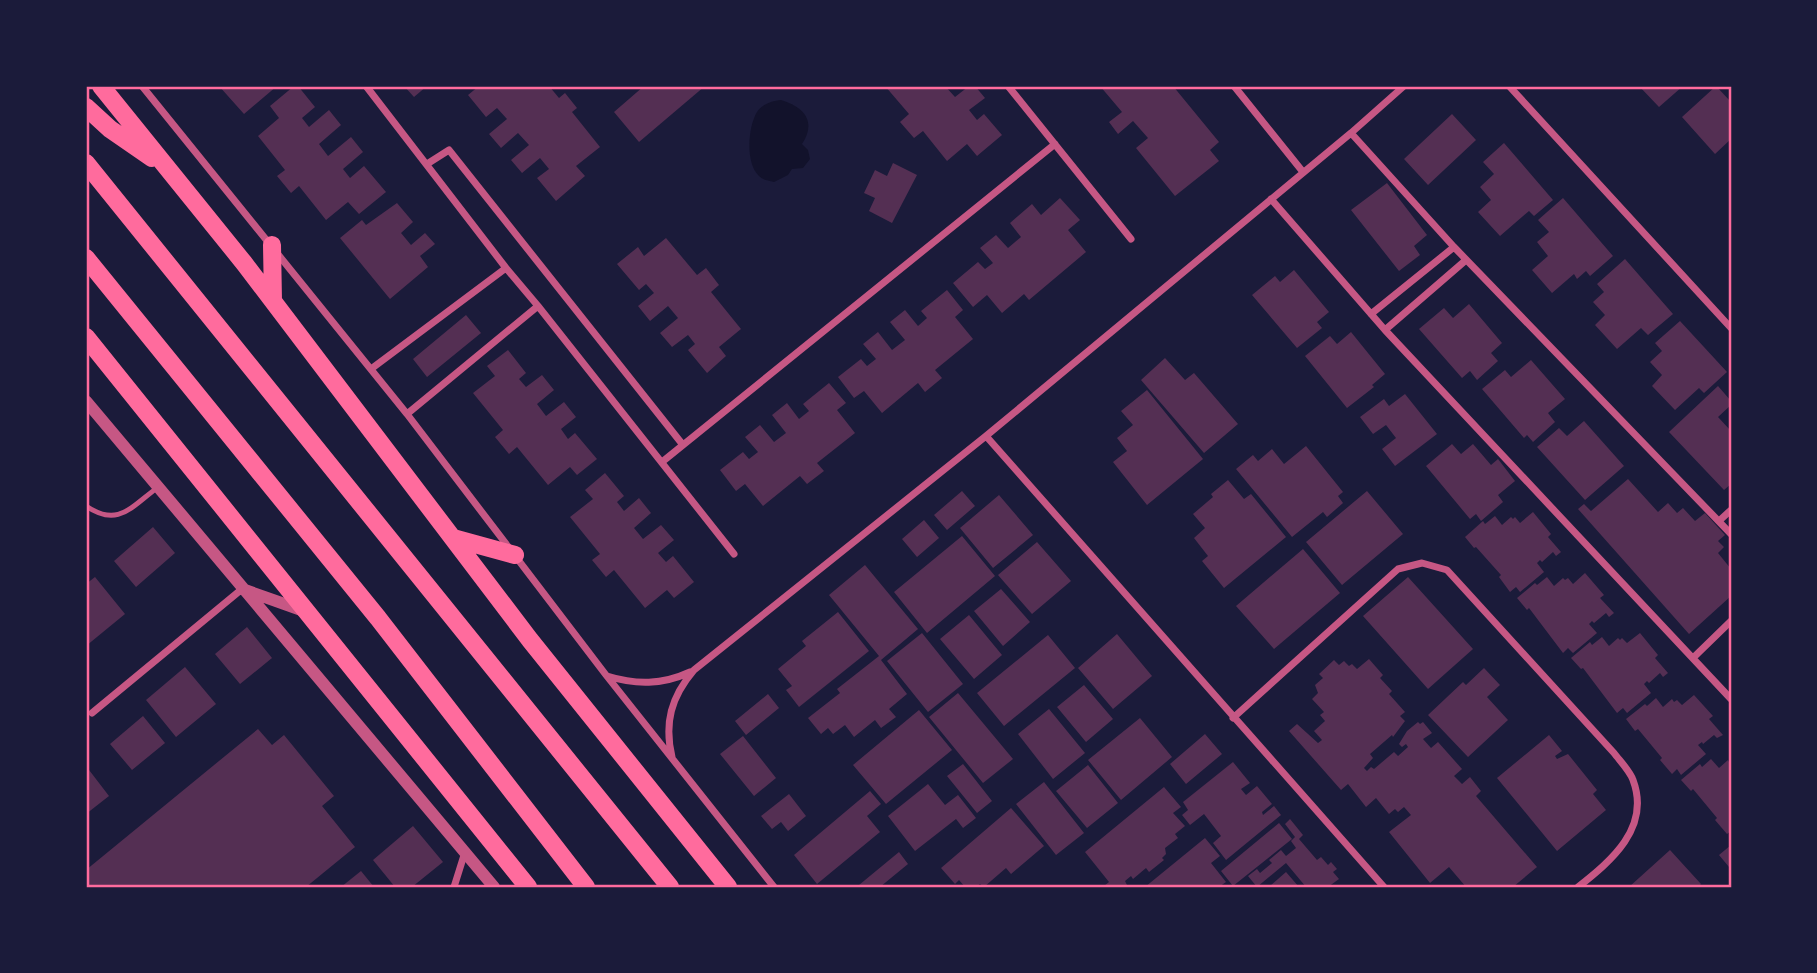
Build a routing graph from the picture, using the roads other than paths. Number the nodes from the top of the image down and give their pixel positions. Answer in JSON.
{"nodes":[{"id":1,"x":101,"y":86,"type":"edge"},
{"id":2,"x":142,"y":86,"type":"edge"},
{"id":3,"x":366,"y":86,"type":"edge"},
{"id":4,"x":1009,"y":86,"type":"edge"},
{"id":5,"x":1234,"y":86,"type":"edge"},
{"id":6,"x":1404,"y":86,"type":"edge"},
{"id":7,"x":1510,"y":86,"type":"edge"},
{"id":8,"x":86,"y":107,"type":"edge"},
{"id":9,"x":1351,"y":133,"type":"junction"},
{"id":10,"x":1055,"y":144,"type":"junction"},
{"id":11,"x":86,"y":163,"type":"edge"},
{"id":12,"x":427,"y":164,"type":"junction"},
{"id":13,"x":169,"y":170,"type":"junction"},
{"id":14,"x":1303,"y":172,"type":"junction"},
{"id":15,"x":1271,"y":199,"type":"junction"},
{"id":16,"x":1131,"y":239,"type":"dead end"},
{"id":17,"x":272,"y":245,"type":"junction"},
{"id":18,"x":1454,"y":247,"type":"junction"},
{"id":19,"x":86,"y":258,"type":"edge"},
{"id":20,"x":1466,"y":260,"type":"junction"},
{"id":21,"x":506,"y":268,"type":"junction"},
{"id":22,"x":273,"y":301,"type":"junction"},
{"id":23,"x":538,"y":306,"type":"junction"},
{"id":24,"x":1371,"y":314,"type":"junction"},
{"id":25,"x":1731,"y":328,"type":"edge"},
{"id":26,"x":1385,"y":330,"type":"junction"},
{"id":27,"x":86,"y":337,"type":"edge"},
{"id":28,"x":372,"y":369,"type":"junction"},
{"id":29,"x":86,"y":401,"type":"edge"},
{"id":30,"x":407,"y":414,"type":"junction"},
{"id":31,"x":986,"y":436,"type":"junction"},
{"id":32,"x":683,"y":445,"type":"junction"},
{"id":33,"x":662,"y":462,"type":"junction"},
{"id":34,"x":157,"y":488,"type":"junction"},
{"id":35,"x":86,"y":506,"type":"edge"},
{"id":36,"x":1731,"y":510,"type":"edge"},
{"id":37,"x":1719,"y":521,"type":"junction"},
{"id":38,"x":1731,"y":534,"type":"edge"},
{"id":39,"x":453,"y":538,"type":"junction"},
{"id":40,"x":734,"y":554,"type":"dead end"},
{"id":41,"x":515,"y":555,"type":"junction"},
{"id":42,"x":242,"y":589,"type":"junction"},
{"id":43,"x":308,"y":612,"type":"junction"},
{"id":44,"x":1731,"y":621,"type":"edge"},
{"id":45,"x":1694,"y":657,"type":"junction"},
{"id":46,"x":694,"y":670,"type":"junction"},
{"id":47,"x":606,"y":676,"type":"junction"},
{"id":48,"x":1731,"y":699,"type":"edge"},
{"id":49,"x":92,"y":713,"type":"dead end"},
{"id":50,"x":1233,"y":718,"type":"junction"},
{"id":51,"x":673,"y":760,"type":"junction"},
{"id":52,"x":466,"y":851,"type":"junction"},
{"id":53,"x":454,"y":887,"type":"edge"},
{"id":54,"x":495,"y":887,"type":"edge"},
{"id":55,"x":528,"y":887,"type":"edge"},
{"id":56,"x":586,"y":887,"type":"edge"},
{"id":57,"x":670,"y":887,"type":"edge"},
{"id":58,"x":727,"y":887,"type":"edge"},
{"id":59,"x":774,"y":887,"type":"edge"},
{"id":60,"x":1384,"y":887,"type":"edge"},
{"id":61,"x":1578,"y":887,"type":"edge"}],
"edges":[{"from":1,"to":13,"type":"main road"},
{"from":2,"to":17,"type":"street"},
{"from":3,"to":12,"type":"street"},
{"from":4,"to":10,"type":"street"},
{"from":5,"to":14,"type":"street"},
{"from":6,"to":9,"type":"street"},
{"from":7,"to":25,"type":"street"},
{"from":8,"to":13,"type":"main road"},
{"from":9,"to":14,"type":"street"},
{"from":9,"to":18,"type":"street"},
{"from":10,"to":16,"type":"street"},
{"from":10,"to":32,"type":"street"},
{"from":11,"to":57,"type":"main road"},
{"from":12,"to":21,"type":"street"},
{"from":12,"to":32,"type":"street"},
{"from":13,"to":22,"type":"main road"},
{"from":14,"to":15,"type":"street"},
{"from":15,"to":24,"type":"street"},
{"from":15,"to":31,"type":"street"},
{"from":17,"to":22,"type":"main road"},
{"from":17,"to":28,"type":"street"},
{"from":18,"to":20,"type":"street"},
{"from":18,"to":24,"type":"street"},
{"from":19,"to":56,"type":"main road"},
{"from":20,"to":26,"type":"street"},
{"from":20,"to":37,"type":"street"},
{"from":21,"to":23,"type":"street"},
{"from":21,"to":28,"type":"street"},
{"from":22,"to":39,"type":"main road"},
{"from":23,"to":30,"type":"street"},
{"from":23,"to":33,"type":"street"},
{"from":24,"to":26,"type":"street"},
{"from":26,"to":45,"type":"street"},
{"from":27,"to":43,"type":"main road"},
{"from":28,"to":30,"type":"street"},
{"from":29,"to":34,"type":"street"},
{"from":30,"to":41,"type":"street"},
{"from":31,"to":46,"type":"street"},
{"from":31,"to":50,"type":"street"},
{"from":32,"to":33,"type":"street"},
{"from":33,"to":40,"type":"street"},
{"from":34,"to":35,"type":"lane"},
{"from":34,"to":42,"type":"street"},
{"from":36,"to":37,"type":"street"},
{"from":37,"to":38,"type":"street"},
{"from":39,"to":41,"type":"main road"},
{"from":39,"to":58,"type":"main road"},
{"from":41,"to":47,"type":"street"},
{"from":42,"to":43,"type":"street"},
{"from":42,"to":49,"type":"street"},
{"from":42,"to":52,"type":"street"},
{"from":43,"to":55,"type":"main road"},
{"from":44,"to":45,"type":"street"},
{"from":45,"to":48,"type":"street"},
{"from":46,"to":47,"type":"street"},
{"from":46,"to":51,"type":"street"},
{"from":47,"to":51,"type":"street"},
{"from":50,"to":60,"type":"street"},
{"from":50,"to":61,"type":"street"},
{"from":51,"to":59,"type":"street"},
{"from":52,"to":53,"type":"street"},
{"from":52,"to":54,"type":"street"}]}
